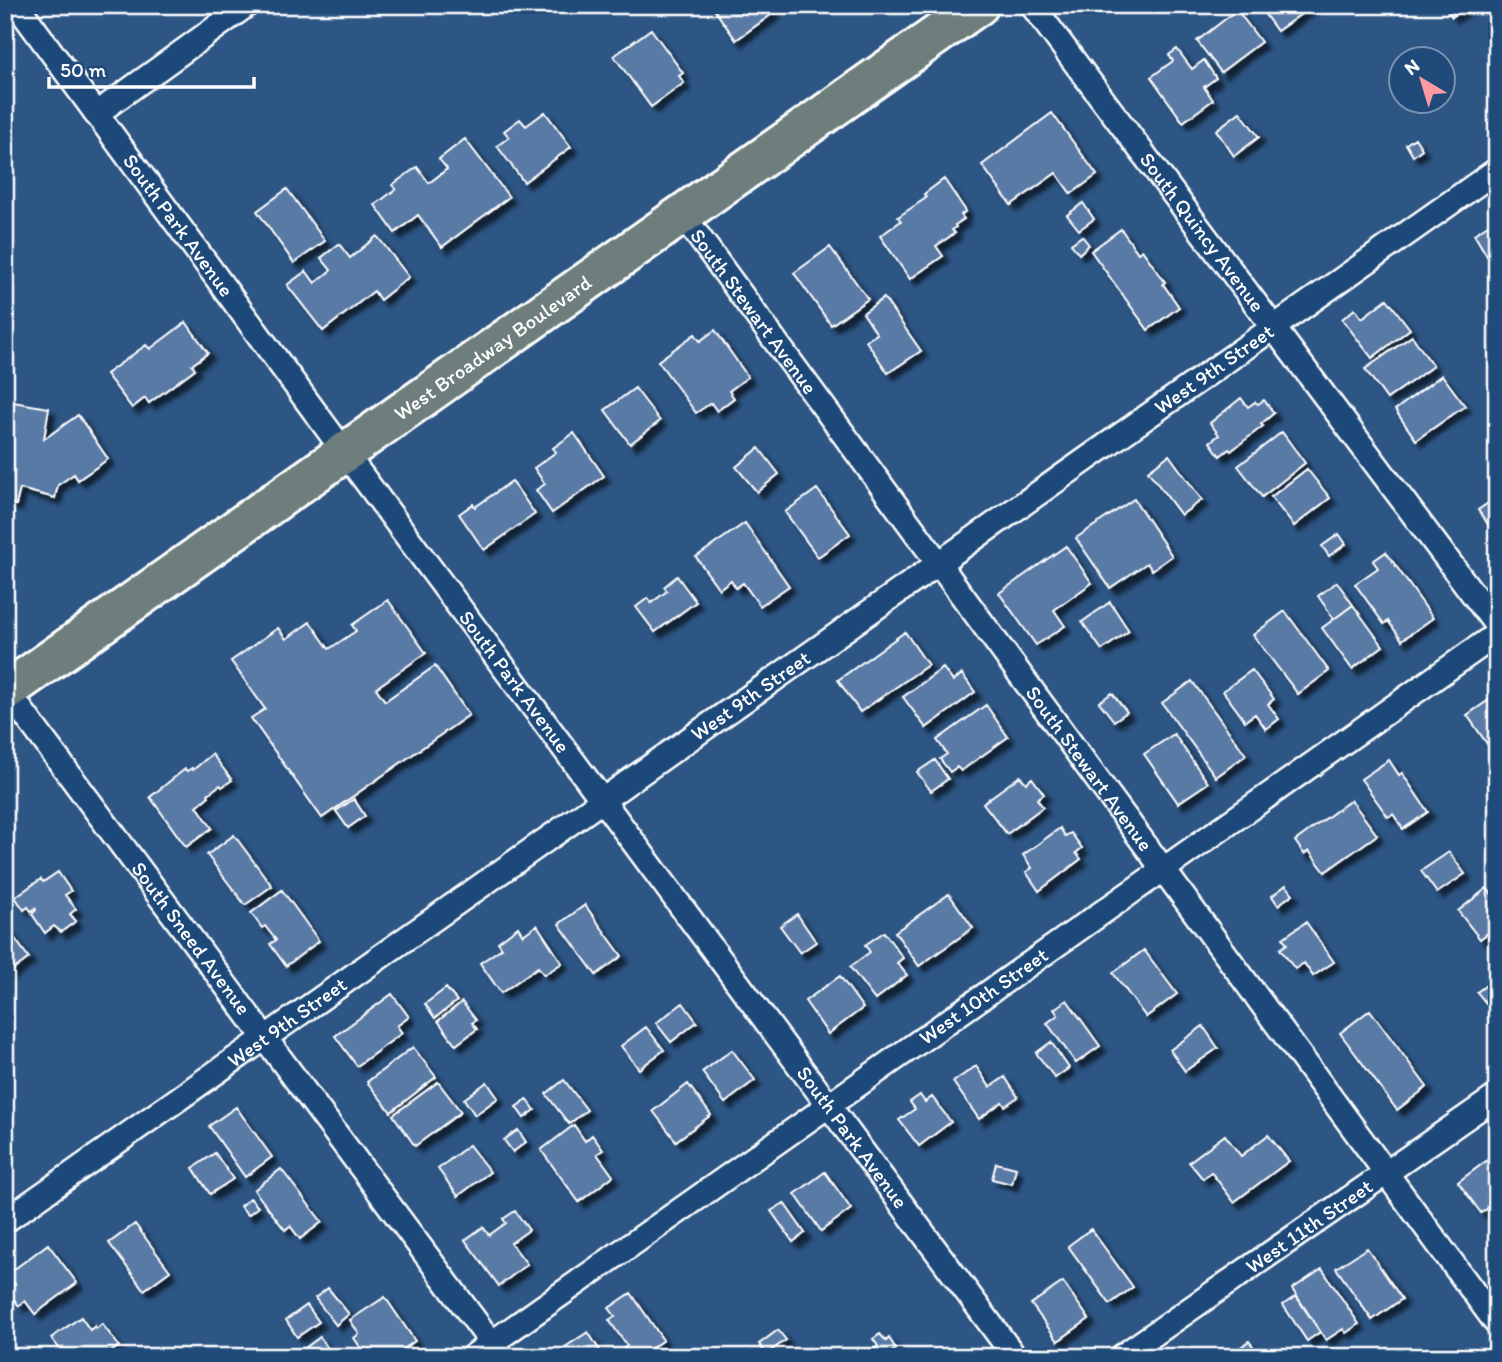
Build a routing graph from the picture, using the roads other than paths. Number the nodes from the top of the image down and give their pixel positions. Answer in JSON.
{"nodes":[{"id":1,"x":17,"y":5,"type":"edge"},
{"id":2,"x":247,"y":5,"type":"edge"},
{"id":3,"x":979,"y":5,"type":"edge"},
{"id":4,"x":1032,"y":5,"type":"edge"},
{"id":5,"x":96,"y":114,"type":"junction"},
{"id":6,"x":1497,"y":170,"type":"edge"},
{"id":7,"x":682,"y":214,"type":"junction"},
{"id":8,"x":1273,"y":328,"type":"junction"},
{"id":9,"x":345,"y":453,"type":"junction"},
{"id":10,"x":939,"y":563,"type":"junction"},
{"id":11,"x":1497,"y":626,"type":"edge"},
{"id":12,"x":1497,"y":634,"type":"edge"},
{"id":13,"x":6,"y":690,"type":"edge"},
{"id":14,"x":603,"y":800,"type":"junction"},
{"id":15,"x":1163,"y":869,"type":"junction"},
{"id":16,"x":265,"y":1038,"type":"junction"},
{"id":17,"x":1497,"y":1096,"type":"edge"},
{"id":18,"x":829,"y":1105,"type":"junction"},
{"id":19,"x":1385,"y":1172,"type":"junction"},
{"id":20,"x":5,"y":1221,"type":"edge"},
{"id":21,"x":1497,"y":1324,"type":"edge"},
{"id":22,"x":496,"y":1350,"type":"edge"},
{"id":23,"x":472,"y":1357,"type":"edge"},
{"id":24,"x":1015,"y":1357,"type":"edge"},
{"id":25,"x":1121,"y":1357,"type":"edge"}],
"edges":[{"from":1,"to":5,"type":"street","name":"South Park Avenue"},
{"from":2,"to":5,"type":"street"},
{"from":3,"to":7,"type":"highway","name":"West Broadway Boulevard"},
{"from":4,"to":8,"type":"street","name":"South Quincy Avenue"},
{"from":5,"to":9,"type":"street","name":"South Park Avenue"},
{"from":6,"to":8,"type":"street","name":"West 9th Street"},
{"from":7,"to":9,"type":"highway","name":"West Broadway Boulevard"},
{"from":7,"to":10,"type":"street","name":"South Stewart Avenue"},
{"from":8,"to":10,"type":"street","name":"West 9th Street"},
{"from":8,"to":11,"type":"street","name":"South Quincy Avenue"},
{"from":9,"to":13,"type":"highway","name":"West Broadway Boulevard"},
{"from":9,"to":14,"type":"street","name":"South Park Avenue"},
{"from":10,"to":14,"type":"street","name":"West 9th Street"},
{"from":10,"to":15,"type":"street","name":"South Stewart Avenue"},
{"from":12,"to":15,"type":"street","name":"West 10th Street"},
{"from":13,"to":16,"type":"street","name":"South Sneed Avenue"},
{"from":14,"to":16,"type":"street","name":"West 9th Street"},
{"from":14,"to":18,"type":"street","name":"South Park Avenue"},
{"from":15,"to":18,"type":"street","name":"West 10th Street"},
{"from":15,"to":19,"type":"street","name":"South Stewart Avenue"},
{"from":16,"to":20,"type":"street","name":"West 9th Street"},
{"from":16,"to":22,"type":"street","name":"South Sneed Avenue"},
{"from":17,"to":19,"type":"street","name":"West 11th Street"},
{"from":18,"to":22,"type":"street","name":"West 10th Street"},
{"from":18,"to":24,"type":"street","name":"South Park Avenue"},
{"from":19,"to":21,"type":"street","name":"South Stewart Avenue"},
{"from":19,"to":25,"type":"street","name":"West 11th Street"},
{"from":22,"to":23,"type":"street","name":"West 10th Street"}]}
